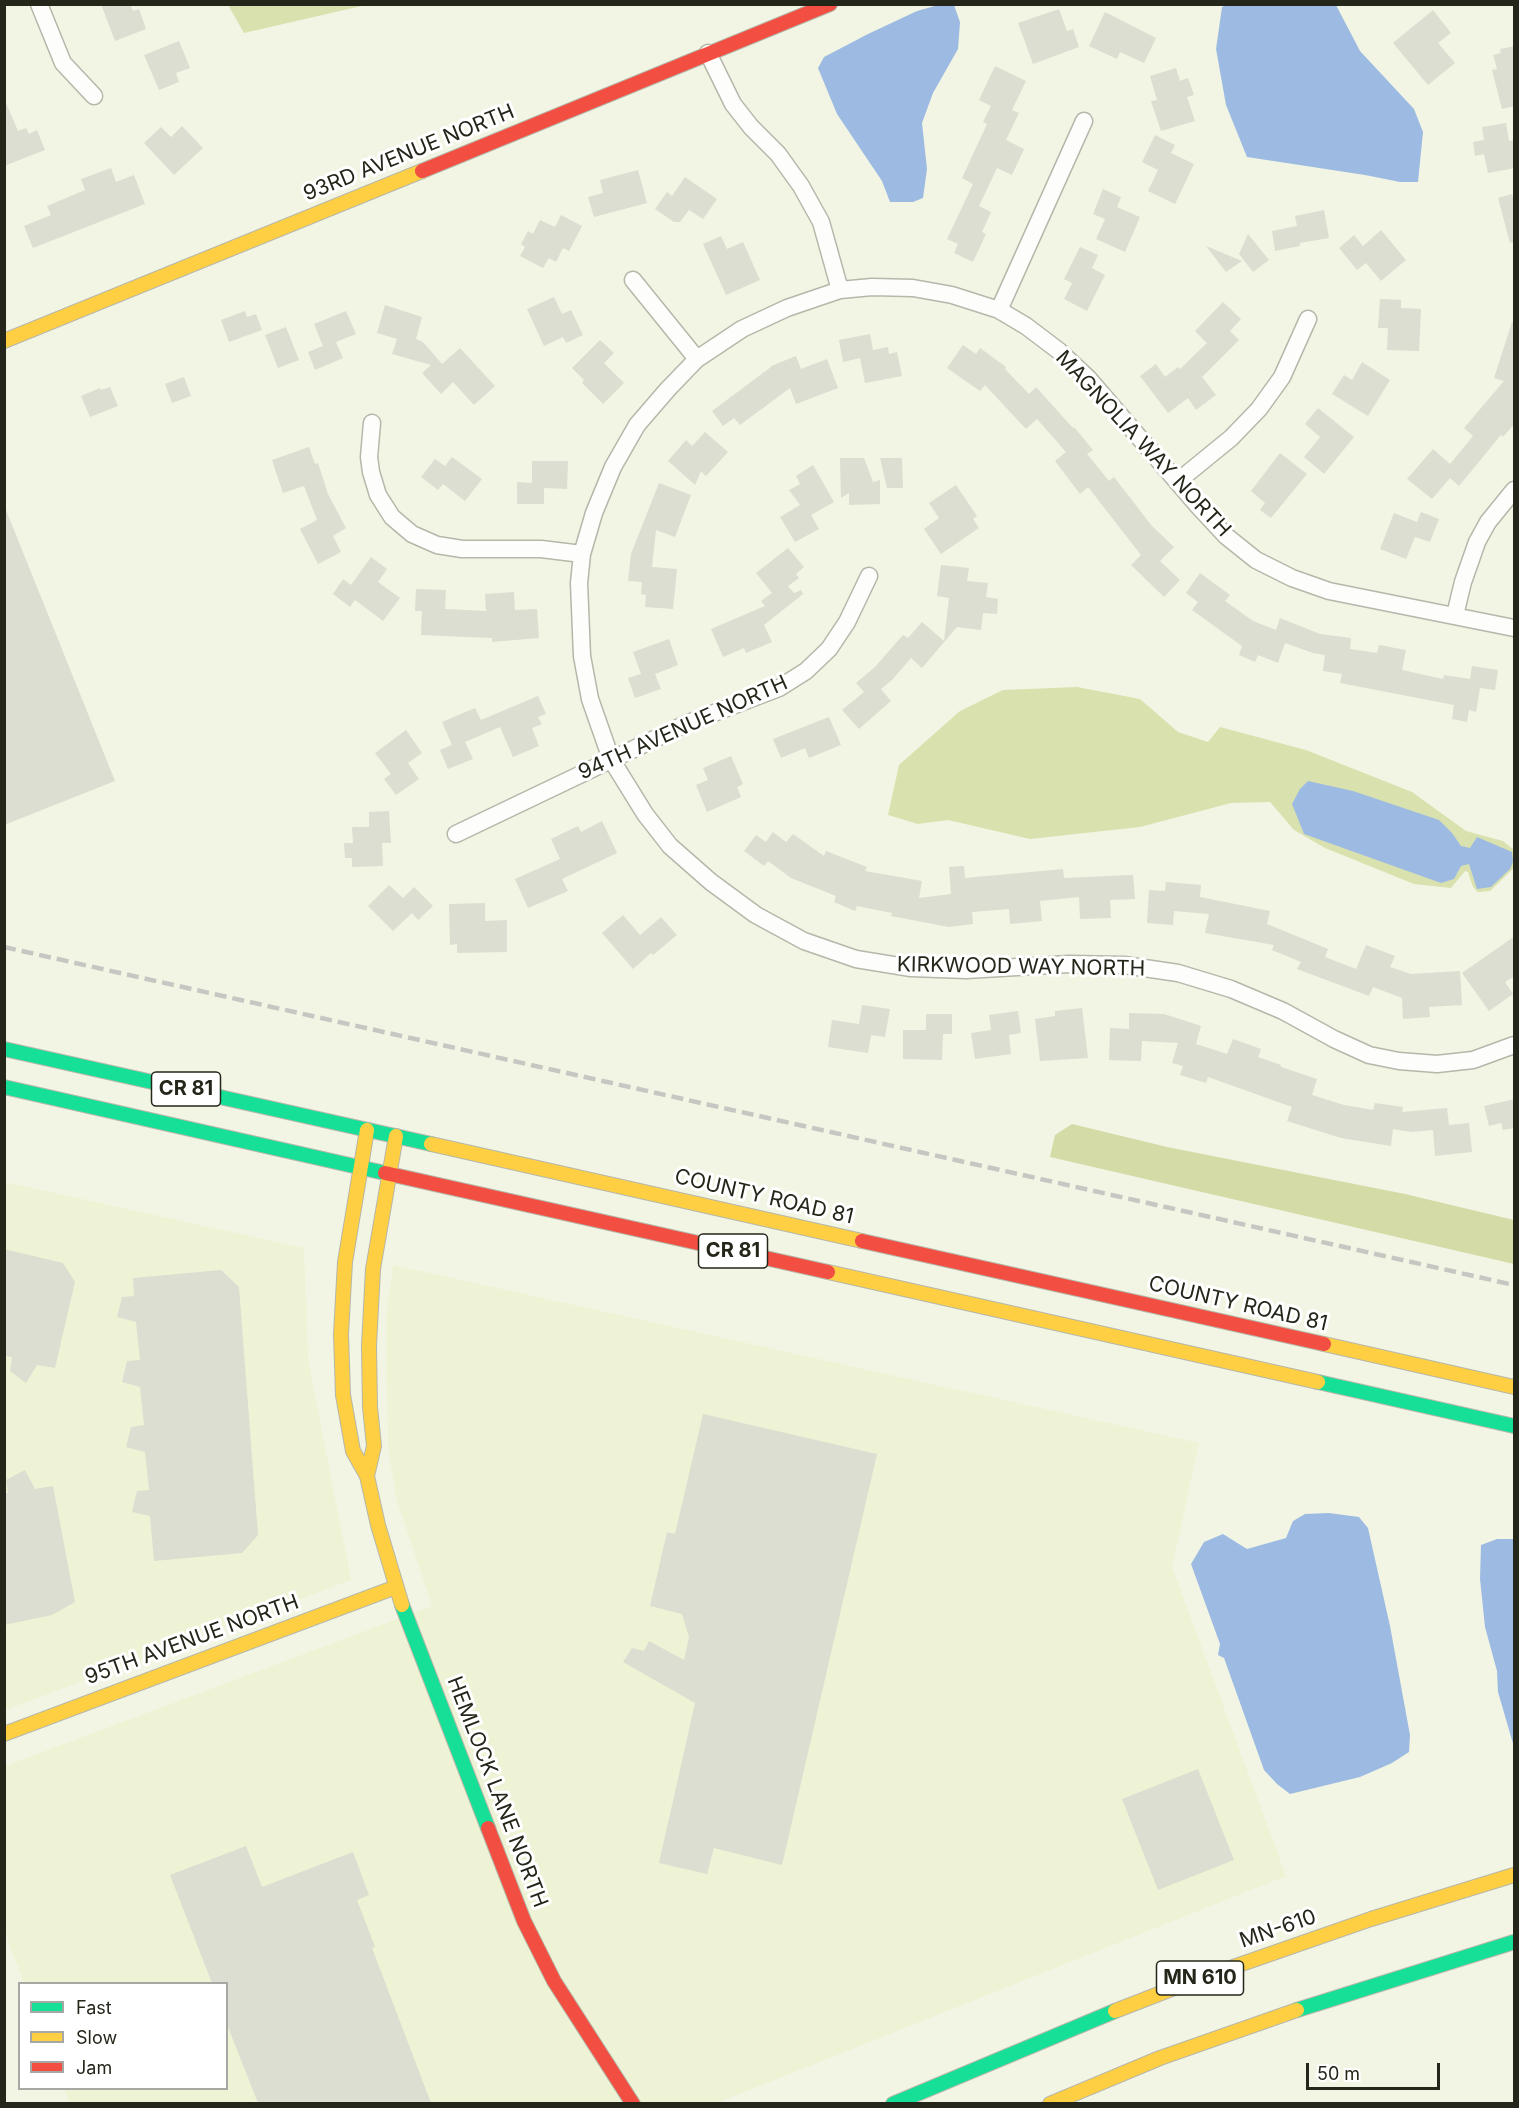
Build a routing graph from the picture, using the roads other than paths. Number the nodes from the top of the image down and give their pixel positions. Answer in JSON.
{"nodes":[{"id":1,"x":39,"y":4,"type":"edge"},
{"id":2,"x":830,"y":4,"type":"edge"},
{"id":3,"x":708,"y":53,"type":"junction"},
{"id":4,"x":94,"y":96,"type":"dead end"},
{"id":5,"x":1084,"y":121,"type":"dead end"},
{"id":6,"x":633,"y":280,"type":"dead end"},
{"id":7,"x":840,"y":290,"type":"junction"},
{"id":8,"x":999,"y":310,"type":"junction"},
{"id":9,"x":1308,"y":319,"type":"dead end"},
{"id":10,"x":4,"y":341,"type":"edge"},
{"id":11,"x":697,"y":359,"type":"junction"},
{"id":12,"x":372,"y":423,"type":"dead end"},
{"id":13,"x":1177,"y":482,"type":"junction"},
{"id":14,"x":1515,"y":490,"type":"edge"},
{"id":15,"x":582,"y":554,"type":"junction"},
{"id":16,"x":869,"y":576,"type":"dead end"},
{"id":17,"x":1455,"y":615,"type":"junction"},
{"id":18,"x":1515,"y":628,"type":"edge"},
{"id":19,"x":611,"y":759,"type":"junction"},
{"id":20,"x":456,"y":834,"type":"dead end"},
{"id":21,"x":1515,"y":1045,"type":"edge"},
{"id":22,"x":4,"y":1049,"type":"edge"},
{"id":23,"x":4,"y":1088,"type":"edge"},
{"id":24,"x":367,"y":1130,"type":"junction"},
{"id":25,"x":396,"y":1136,"type":"junction"},
{"id":26,"x":361,"y":1167,"type":"junction"},
{"id":27,"x":388,"y":1174,"type":"junction"},
{"id":28,"x":1515,"y":1387,"type":"edge"},
{"id":29,"x":1515,"y":1426,"type":"edge"},
{"id":30,"x":368,"y":1476,"type":"junction"},
{"id":31,"x":396,"y":1587,"type":"junction"},
{"id":32,"x":4,"y":1734,"type":"edge"},
{"id":33,"x":1515,"y":1875,"type":"edge"},
{"id":34,"x":1515,"y":1942,"type":"edge"},
{"id":35,"x":1405,"y":1990,"type":"dead end"},
{"id":36,"x":1218,"y":2038,"type":"junction"},
{"id":37,"x":633,"y":2103,"type":"edge"},
{"id":38,"x":893,"y":2103,"type":"edge"},
{"id":39,"x":1050,"y":2103,"type":"edge"}],
"edges":[{"from":1,"to":4,"type":"street"},
{"from":2,"to":3,"type":"main road","name":"93RD AVENUE NORTH"},
{"from":3,"to":7,"type":"street"},
{"from":3,"to":10,"type":"main road","name":"93RD AVENUE NORTH"},
{"from":5,"to":8,"type":"street"},
{"from":6,"to":11,"type":"street"},
{"from":7,"to":8,"type":"street","name":"MAGNOLIA WAY NORTH"},
{"from":7,"to":11,"type":"street","name":"KIRKWOOD WAY NORTH"},
{"from":8,"to":13,"type":"street","name":"MAGNOLIA WAY NORTH"},
{"from":9,"to":13,"type":"street"},
{"from":11,"to":15,"type":"street","name":"KIRKWOOD WAY NORTH"},
{"from":12,"to":15,"type":"street"},
{"from":13,"to":17,"type":"street","name":"MAGNOLIA WAY NORTH"},
{"from":14,"to":17,"type":"street"},
{"from":15,"to":19,"type":"street","name":"KIRKWOOD WAY NORTH"},
{"from":16,"to":19,"type":"street","name":"94TH AVENUE NORTH"},
{"from":17,"to":18,"type":"street","name":"MAGNOLIA WAY NORTH"},
{"from":19,"to":20,"type":"street","name":"94TH AVENUE NORTH"},
{"from":19,"to":21,"type":"street","name":"KIRKWOOD WAY NORTH"},
{"from":22,"to":24,"type":"main road","name":"COUNTY ROAD 81","number":"CR 81"},
{"from":23,"to":26,"type":"main road","number":"CR 81"},
{"from":24,"to":25,"type":"main road","name":"COUNTY ROAD 81","number":"CR 81"},
{"from":24,"to":26,"type":"main road","name":"HEMLOCK LANE NORTH"},
{"from":25,"to":27,"type":"main road","name":"HEMLOCK LANE NORTH"},
{"from":25,"to":28,"type":"main road","name":"COUNTY ROAD 81","number":"CR 81"},
{"from":26,"to":27,"type":"main road","number":"CR 81"},
{"from":26,"to":30,"type":"main road","name":"HEMLOCK LANE NORTH"},
{"from":27,"to":29,"type":"main road","number":"CR 81"},
{"from":27,"to":30,"type":"main road","name":"HEMLOCK LANE NORTH"},
{"from":30,"to":31,"type":"main road","name":"HEMLOCK LANE NORTH"},
{"from":31,"to":32,"type":"main road","name":"95TH AVENUE NORTH"},
{"from":31,"to":37,"type":"main road","name":"HEMLOCK LANE NORTH"},
{"from":33,"to":38,"type":"main road","name":"MN-610","number":"MN 610"},
{"from":34,"to":36,"type":"main road","number":"MN 610"},
{"from":35,"to":36,"type":"main road"},
{"from":36,"to":39,"type":"main road","number":"MN 610"}]}
